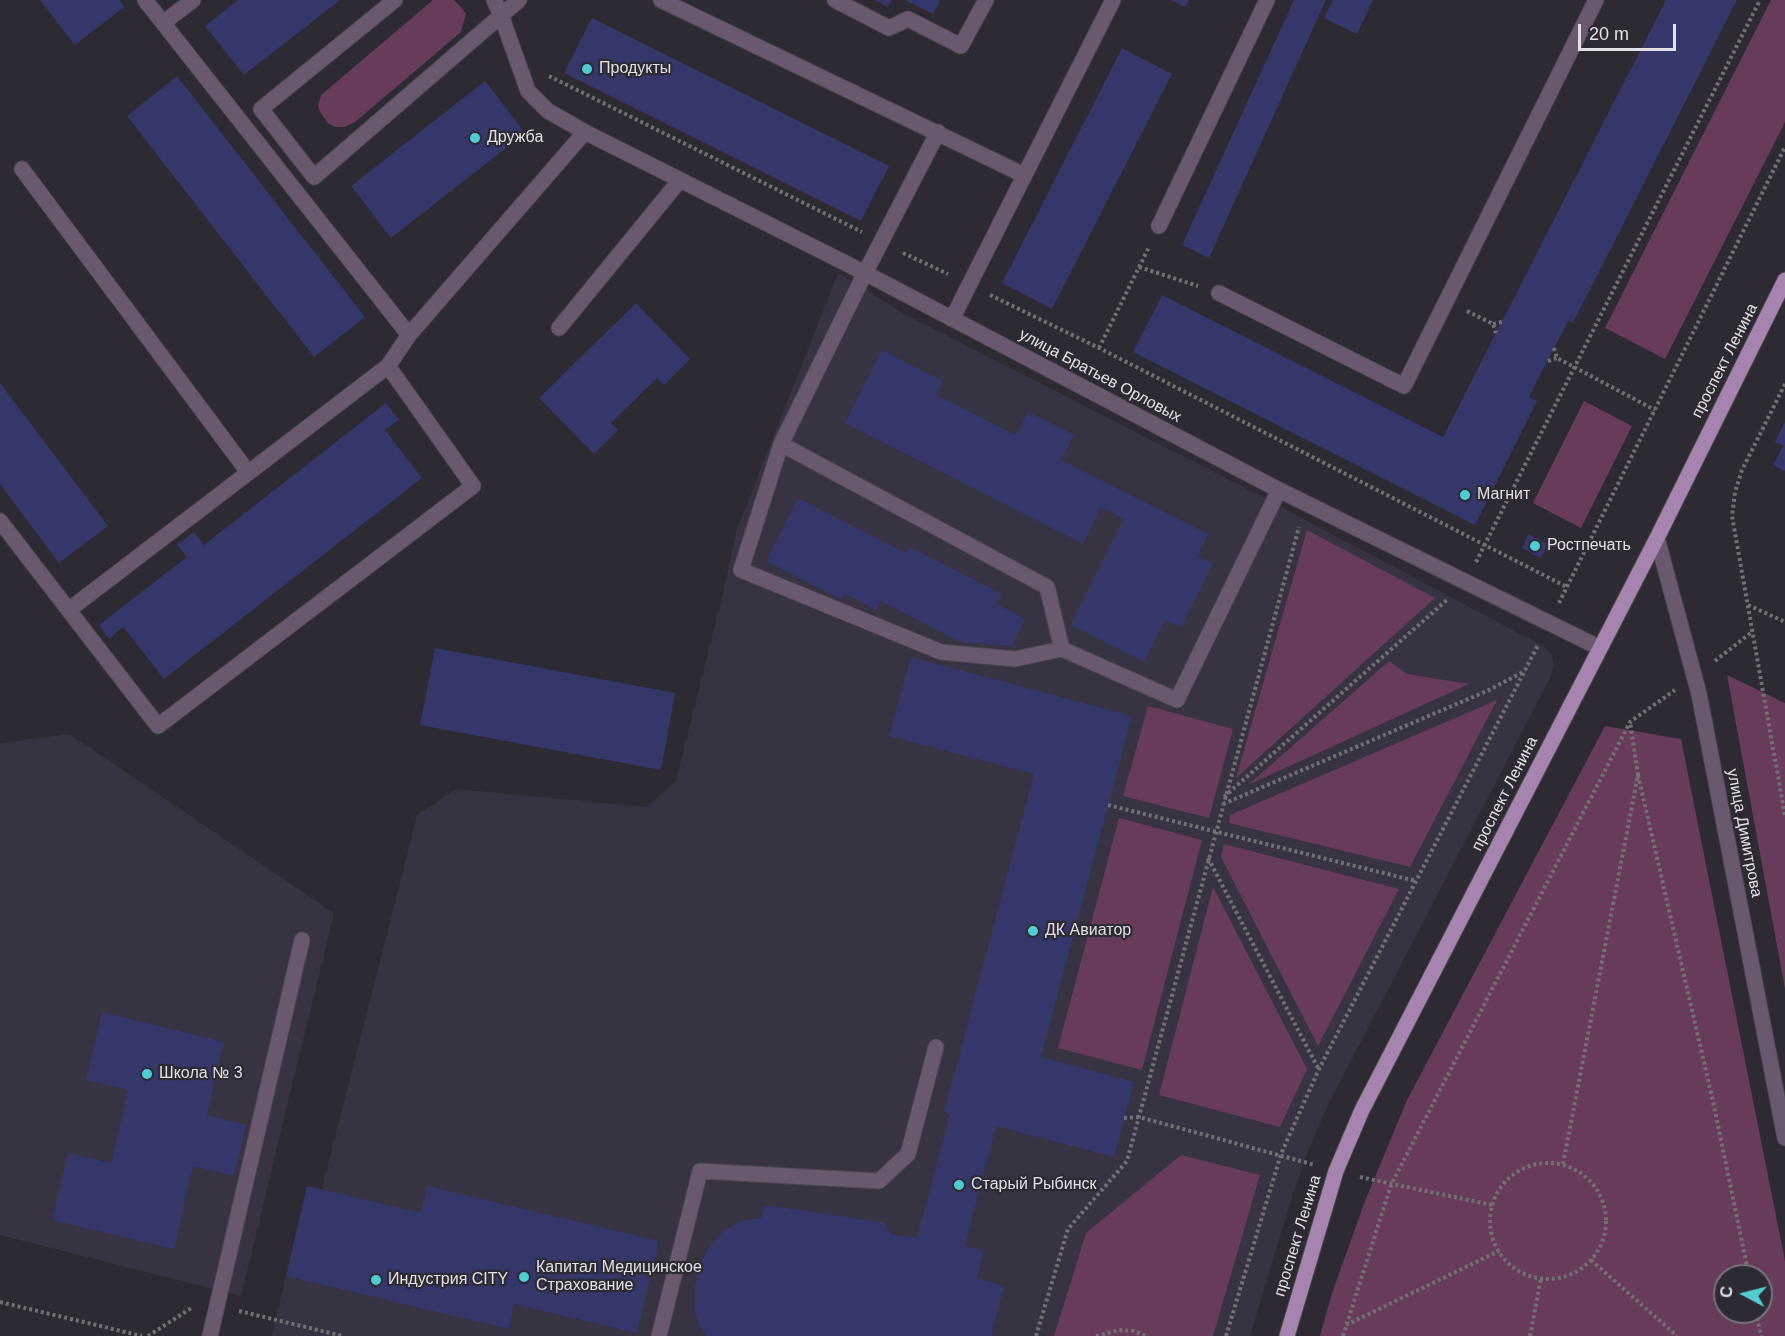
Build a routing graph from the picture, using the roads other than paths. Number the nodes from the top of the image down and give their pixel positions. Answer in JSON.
{"nodes":[{"id":1,"x":145,"y":0,"type":"edge"},
{"id":2,"x":193,"y":0,"type":"edge"},
{"id":3,"x":395,"y":0,"type":"edge"},
{"id":4,"x":494,"y":0,"type":"edge"},
{"id":5,"x":519,"y":0,"type":"edge"},
{"id":6,"x":661,"y":0,"type":"edge"},
{"id":7,"x":835,"y":0,"type":"edge"},
{"id":8,"x":986,"y":0,"type":"edge"},
{"id":9,"x":1113,"y":0,"type":"edge"},
{"id":10,"x":1267,"y":0,"type":"edge"},
{"id":11,"x":1596,"y":0,"type":"edge"},
{"id":12,"x":501,"y":15,"type":"junction"},
{"id":13,"x":163,"y":23,"type":"junction"},
{"id":14,"x":585,"y":132,"type":"junction"},
{"id":15,"x":938,"y":132,"type":"junction"},
{"id":16,"x":22,"y":169,"type":"dead end"},
{"id":17,"x":1024,"y":175,"type":"junction"},
{"id":18,"x":680,"y":180,"type":"junction"},
{"id":19,"x":1159,"y":226,"type":"road end"},
{"id":20,"x":865,"y":273,"type":"junction"},
{"id":21,"x":1785,"y":280,"type":"edge"},
{"id":22,"x":1219,"y":293,"type":"road end"},
{"id":23,"x":952,"y":319,"type":"junction"},
{"id":24,"x":559,"y":328,"type":"dead end"},
{"id":25,"x":409,"y":335,"type":"junction"},
{"id":26,"x":388,"y":366,"type":"junction"},
{"id":27,"x":781,"y":444,"type":"junction"},
{"id":28,"x":248,"y":472,"type":"junction"},
{"id":29,"x":1279,"y":490,"type":"junction"},
{"id":30,"x":0,"y":520,"type":"edge"},
{"id":31,"x":1656,"y":538,"type":"junction"},
{"id":32,"x":69,"y":609,"type":"junction"},
{"id":33,"x":1600,"y":648,"type":"junction"},
{"id":34,"x":1062,"y":649,"type":"junction"},
{"id":35,"x":302,"y":940,"type":"dead end"},
{"id":36,"x":936,"y":1047,"type":"dead end"},
{"id":37,"x":1785,"y":1138,"type":"edge"},
{"id":38,"x":210,"y":1336,"type":"edge"},
{"id":39,"x":659,"y":1336,"type":"edge"},
{"id":40,"x":1287,"y":1336,"type":"edge"}],
"edges":[{"from":1,"to":13,"type":"street"},
{"from":2,"to":13,"type":"street"},
{"from":3,"to":12,"type":"street"},
{"from":4,"to":12,"type":"street","name":"улица Братьев Орловых"},
{"from":5,"to":12,"type":"street"},
{"from":6,"to":15,"type":"street"},
{"from":7,"to":8,"type":"street"},
{"from":9,"to":17,"type":"street"},
{"from":10,"to":19,"type":"street"},
{"from":11,"to":22,"type":"street"},
{"from":12,"to":14,"type":"street","name":"улица Братьев Орловых"},
{"from":13,"to":25,"type":"street"},
{"from":14,"to":18,"type":"street","name":"улица Братьев Орловых"},
{"from":14,"to":25,"type":"street"},
{"from":15,"to":17,"type":"street"},
{"from":15,"to":20,"type":"street"},
{"from":16,"to":28,"type":"street"},
{"from":17,"to":23,"type":"street"},
{"from":18,"to":20,"type":"street","name":"улица Братьев Орловых"},
{"from":18,"to":24,"type":"street"},
{"from":20,"to":23,"type":"street","name":"улица Братьев Орловых"},
{"from":20,"to":27,"type":"street"},
{"from":21,"to":31,"type":"main road","name":"проспект Ленина"},
{"from":23,"to":29,"type":"street","name":"улица Братьев Орловых"},
{"from":25,"to":26,"type":"street"},
{"from":26,"to":28,"type":"street"},
{"from":26,"to":32,"type":"street"},
{"from":27,"to":34,"type":"street"},
{"from":27,"to":34,"type":"street"},
{"from":28,"to":32,"type":"street"},
{"from":29,"to":33,"type":"street","name":"улица Братьев Орловых"},
{"from":29,"to":34,"type":"street"},
{"from":30,"to":32,"type":"street"},
{"from":31,"to":33,"type":"main road","name":"проспект Ленина"},
{"from":31,"to":37,"type":"street","name":"улица Димитрова"},
{"from":33,"to":40,"type":"main road","name":"проспект Ленина"},
{"from":35,"to":38,"type":"street"},
{"from":36,"to":39,"type":"street"}]}
